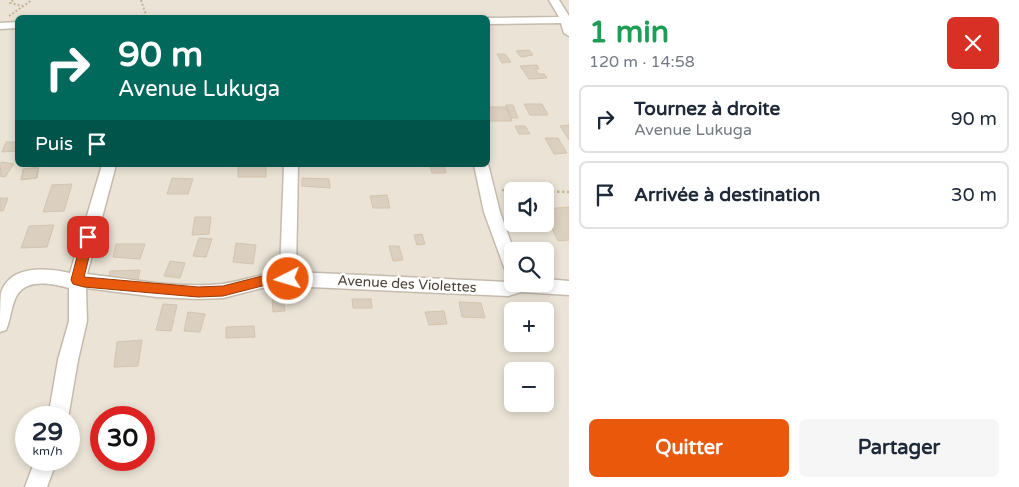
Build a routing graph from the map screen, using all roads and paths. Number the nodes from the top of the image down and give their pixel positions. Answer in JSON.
{"nodes":[{"id":1,"x":13,"y":0,"type":"edge"},
{"id":2,"x":32,"y":0,"type":"edge"},
{"id":3,"x":141,"y":0,"type":"edge"},
{"id":4,"x":554,"y":0,"type":"edge"},
{"id":5,"x":23,"y":6,"type":"junction"},
{"id":6,"x":146,"y":15,"type":"edge"},
{"id":7,"x":8,"y":16,"type":"dead end"},
{"id":8,"x":566,"y":20,"type":"junction"},
{"id":9,"x":490,"y":21,"type":"edge"},
{"id":10,"x":15,"y":25,"type":"edge"},
{"id":11,"x":0,"y":26,"type":"edge"},
{"id":12,"x":569,"y":33,"type":"edge"},
{"id":13,"x":108,"y":167,"type":"edge"},
{"id":14,"x":291,"y":167,"type":"edge"},
{"id":15,"x":481,"y":167,"type":"edge"},
{"id":16,"x":554,"y":191,"type":"edge"},
{"id":17,"x":569,"y":192,"type":"edge"},
{"id":18,"x":504,"y":245,"type":"edge"},
{"id":19,"x":288,"y":279,"type":"junction"},
{"id":20,"x":77,"y":282,"type":"junction"},
{"id":21,"x":554,"y":287,"type":"edge"},
{"id":22,"x":569,"y":288,"type":"edge"},
{"id":23,"x":504,"y":289,"type":"edge"},
{"id":24,"x":0,"y":324,"type":"edge"},
{"id":25,"x":60,"y":406,"type":"edge"},
{"id":26,"x":42,"y":471,"type":"edge"},
{"id":27,"x":36,"y":487,"type":"edge"}],
"edges":[{"from":1,"to":5,"type":"path"},
{"from":2,"to":5,"type":"path"},
{"from":3,"to":6,"type":"path"},
{"from":4,"to":8,"type":"street"},
{"from":5,"to":7,"type":"path"},
{"from":8,"to":9,"type":"street"},
{"from":8,"to":12,"type":"street"},
{"from":10,"to":11,"type":"street"},
{"from":13,"to":20,"type":"street"},
{"from":14,"to":19,"type":"street"},
{"from":15,"to":18,"type":"street"},
{"from":16,"to":17,"type":"path"},
{"from":19,"to":20,"type":"street","name":"Avenue des Violettes"},
{"from":19,"to":23,"type":"street","name":"Avenue des Violettes"},
{"from":20,"to":24,"type":"street","name":"Avenue des Violettes"},
{"from":20,"to":25,"type":"street"},
{"from":21,"to":22,"type":"street","name":"Avenue des Violettes"},
{"from":26,"to":27,"type":"street"}]}
